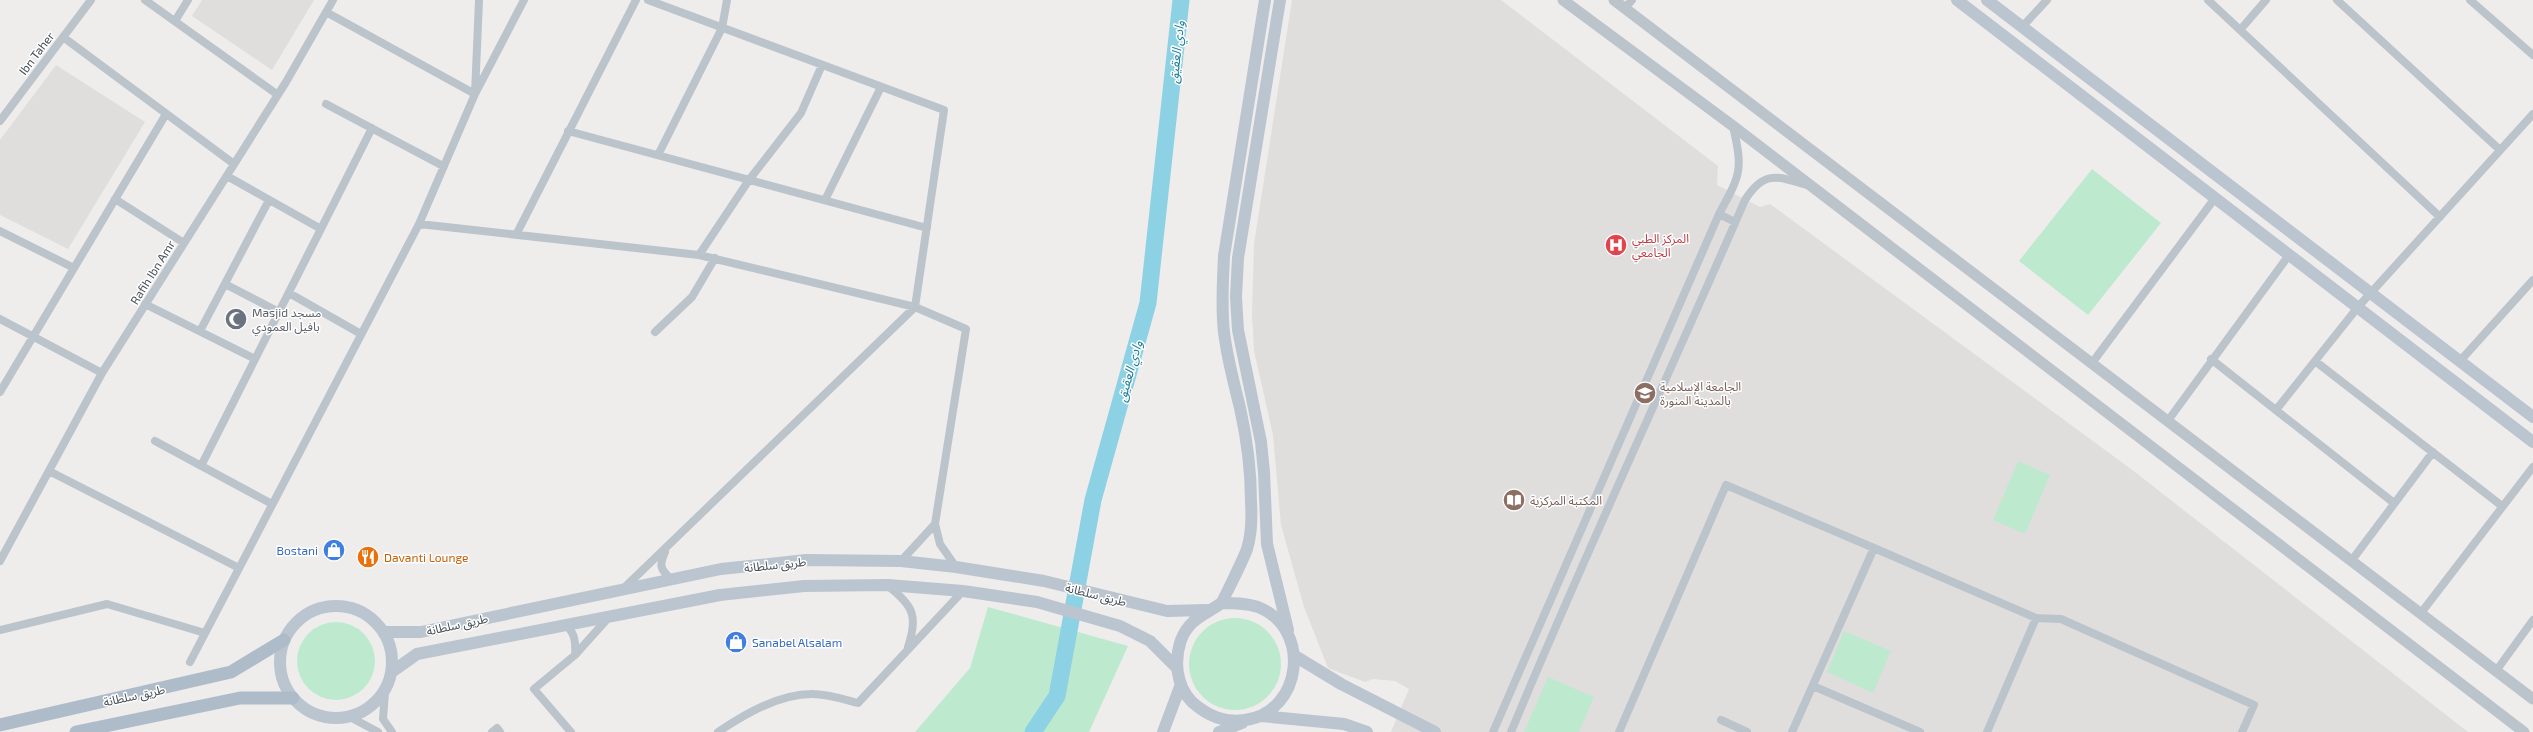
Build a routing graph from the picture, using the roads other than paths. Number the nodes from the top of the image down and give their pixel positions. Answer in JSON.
{"nodes":[{"id":1,"x":91,"y":0,"type":"edge"},
{"id":2,"x":145,"y":0,"type":"edge"},
{"id":3,"x":188,"y":0,"type":"edge"},
{"id":4,"x":333,"y":0,"type":"edge"},
{"id":5,"x":479,"y":0,"type":"edge"},
{"id":6,"x":524,"y":0,"type":"edge"},
{"id":7,"x":636,"y":0,"type":"edge"},
{"id":8,"x":648,"y":0,"type":"edge"},
{"id":9,"x":728,"y":0,"type":"edge"},
{"id":10,"x":1265,"y":0,"type":"edge"},
{"id":11,"x":1280,"y":0,"type":"edge"},
{"id":12,"x":1563,"y":0,"type":"edge"},
{"id":13,"x":1614,"y":0,"type":"edge"},
{"id":14,"x":1957,"y":0,"type":"edge"},
{"id":15,"x":1987,"y":0,"type":"edge"},
{"id":16,"x":2047,"y":0,"type":"edge"},
{"id":17,"x":2208,"y":0,"type":"edge"},
{"id":18,"x":2266,"y":0,"type":"edge"},
{"id":19,"x":2337,"y":0,"type":"edge"},
{"id":20,"x":2470,"y":0,"type":"edge"},
{"id":21,"x":1628,"y":4,"type":"edge"},
{"id":22,"x":326,"y":12,"type":"junction"},
{"id":23,"x":175,"y":21,"type":"junction"},
{"id":24,"x":2022,"y":27,"type":"junction"},
{"id":25,"x":722,"y":28,"type":"junction"},
{"id":26,"x":2240,"y":30,"type":"junction"},
{"id":27,"x":63,"y":37,"type":"junction"},
{"id":28,"x":2533,"y":55,"type":"edge"},
{"id":29,"x":822,"y":65,"type":"junction"},
{"id":30,"x":881,"y":87,"type":"junction"},
{"id":31,"x":475,"y":94,"type":"junction"},
{"id":32,"x":278,"y":95,"type":"junction"},
{"id":33,"x":326,"y":104,"type":"dead end"},
{"id":34,"x":166,"y":114,"type":"junction"},
{"id":35,"x":2533,"y":114,"type":"edge"},
{"id":36,"x":0,"y":121,"type":"edge"},
{"id":37,"x":1733,"y":126,"type":"junction"},
{"id":38,"x":372,"y":128,"type":"junction"},
{"id":39,"x":568,"y":131,"type":"junction"},
{"id":40,"x":2500,"y":150,"type":"junction"},
{"id":41,"x":658,"y":155,"type":"junction"},
{"id":42,"x":234,"y":164,"type":"junction"},
{"id":43,"x":444,"y":166,"type":"junction"},
{"id":44,"x":226,"y":176,"type":"junction"},
{"id":45,"x":748,"y":180,"type":"junction"},
{"id":46,"x":1813,"y":187,"type":"junction"},
{"id":47,"x":2215,"y":198,"type":"junction"},
{"id":48,"x":115,"y":199,"type":"junction"},
{"id":49,"x":269,"y":200,"type":"junction"},
{"id":50,"x":826,"y":200,"type":"junction"},
{"id":51,"x":1720,"y":214,"type":"junction"},
{"id":52,"x":2440,"y":217,"type":"junction"},
{"id":53,"x":1735,"y":222,"type":"junction"},
{"id":54,"x":418,"y":224,"type":"junction"},
{"id":55,"x":927,"y":228,"type":"junction"},
{"id":56,"x":321,"y":229,"type":"junction"},
{"id":57,"x":0,"y":231,"type":"edge"},
{"id":58,"x":517,"y":233,"type":"junction"},
{"id":59,"x":184,"y":243,"type":"junction"},
{"id":60,"x":699,"y":254,"type":"junction"},
{"id":61,"x":2289,"y":255,"type":"junction"},
{"id":62,"x":715,"y":258,"type":"junction"},
{"id":63,"x":74,"y":268,"type":"junction"},
{"id":64,"x":2533,"y":280,"type":"edge"},
{"id":65,"x":225,"y":284,"type":"junction"},
{"id":66,"x":289,"y":293,"type":"junction"},
{"id":67,"x":2371,"y":293,"type":"junction"},
{"id":68,"x":146,"y":304,"type":"junction"},
{"id":69,"x":915,"y":307,"type":"junction"},
{"id":70,"x":2358,"y":308,"type":"junction"},
{"id":71,"x":279,"y":312,"type":"junction"},
{"id":72,"x":0,"y":319,"type":"edge"},
{"id":73,"x":200,"y":331,"type":"junction"},
{"id":74,"x":655,"y":332,"type":"dead end"},
{"id":75,"x":361,"y":334,"type":"junction"},
{"id":76,"x":33,"y":337,"type":"junction"},
{"id":77,"x":256,"y":359,"type":"junction"},
{"id":78,"x":2211,"y":360,"type":"junction"},
{"id":79,"x":2315,"y":361,"type":"junction"},
{"id":80,"x":2460,"y":361,"type":"junction"},
{"id":81,"x":2092,"y":363,"type":"junction"},
{"id":82,"x":102,"y":373,"type":"junction"},
{"id":83,"x":0,"y":392,"type":"edge"},
{"id":84,"x":2276,"y":410,"type":"junction"},
{"id":85,"x":2533,"y":417,"type":"edge"},
{"id":86,"x":2167,"y":422,"type":"junction"},
{"id":87,"x":155,"y":442,"type":"dead end"},
{"id":88,"x":2533,"y":442,"type":"edge"},
{"id":89,"x":2433,"y":452,"type":"junction"},
{"id":90,"x":201,"y":466,"type":"junction"},
{"id":91,"x":2533,"y":467,"type":"edge"},
{"id":92,"x":48,"y":472,"type":"junction"},
{"id":93,"x":2394,"y":503,"type":"junction"},
{"id":94,"x":272,"y":504,"type":"junction"},
{"id":95,"x":2502,"y":506,"type":"junction"},
{"id":96,"x":935,"y":524,"type":"junction"},
{"id":97,"x":667,"y":547,"type":"junction"},
{"id":98,"x":1874,"y":548,"type":"junction"},
{"id":99,"x":2352,"y":560,"type":"junction"},
{"id":100,"x":0,"y":561,"type":"edge"},
{"id":101,"x":902,"y":561,"type":"junction"},
{"id":102,"x":956,"y":567,"type":"junction"},
{"id":103,"x":239,"y":568,"type":"junction"},
{"id":104,"x":671,"y":579,"type":"junction"},
{"id":105,"x":888,"y":585,"type":"junction"},
{"id":106,"x":623,"y":589,"type":"junction"},
{"id":107,"x":963,"y":591,"type":"junction"},
{"id":108,"x":1222,"y":603,"type":"junction"},
{"id":109,"x":1207,"y":610,"type":"junction"},
{"id":110,"x":2421,"y":613,"type":"junction"},
{"id":111,"x":610,"y":616,"type":"junction"},
{"id":112,"x":2036,"y":618,"type":"junction"},
{"id":113,"x":2533,"y":620,"type":"edge"},
{"id":114,"x":565,"y":624,"type":"junction"},
{"id":115,"x":0,"y":630,"type":"edge"},
{"id":116,"x":385,"y":632,"type":"junction"},
{"id":117,"x":205,"y":633,"type":"junction"},
{"id":118,"x":1290,"y":639,"type":"junction"},
{"id":119,"x":284,"y":640,"type":"junction"},
{"id":120,"x":908,"y":650,"type":"junction"},
{"id":121,"x":575,"y":655,"type":"junction"},
{"id":122,"x":1295,"y":656,"type":"junction"},
{"id":123,"x":190,"y":662,"type":"dead end"},
{"id":124,"x":1177,"y":668,"type":"junction"},
{"id":125,"x":393,"y":671,"type":"junction"},
{"id":126,"x":2496,"y":671,"type":"junction"},
{"id":127,"x":1181,"y":684,"type":"junction"},
{"id":128,"x":1813,"y":686,"type":"junction"},
{"id":129,"x":385,"y":692,"type":"junction"},
{"id":130,"x":293,"y":698,"type":"junction"},
{"id":131,"x":2533,"y":699,"type":"edge"},
{"id":132,"x":350,"y":717,"type":"junction"},
{"id":133,"x":1257,"y":717,"type":"junction"},
{"id":134,"x":1721,"y":720,"type":"dead end"},
{"id":135,"x":0,"y":725,"type":"edge"},
{"id":136,"x":76,"y":732,"type":"edge"},
{"id":137,"x":378,"y":732,"type":"edge"},
{"id":138,"x":392,"y":732,"type":"edge"},
{"id":139,"x":492,"y":732,"type":"edge"},
{"id":140,"x":500,"y":732,"type":"edge"},
{"id":141,"x":571,"y":732,"type":"edge"},
{"id":142,"x":718,"y":732,"type":"edge"},
{"id":143,"x":1163,"y":732,"type":"edge"},
{"id":144,"x":1219,"y":732,"type":"edge"},
{"id":145,"x":1367,"y":732,"type":"edge"},
{"id":146,"x":1435,"y":732,"type":"edge"},
{"id":147,"x":1493,"y":732,"type":"edge"},
{"id":148,"x":1512,"y":732,"type":"edge"},
{"id":149,"x":1619,"y":732,"type":"edge"},
{"id":150,"x":1747,"y":732,"type":"edge"},
{"id":151,"x":1792,"y":732,"type":"edge"},
{"id":152,"x":1920,"y":732,"type":"edge"},
{"id":153,"x":1987,"y":732,"type":"edge"},
{"id":154,"x":2242,"y":732,"type":"edge"},
{"id":155,"x":2524,"y":732,"type":"edge"}],
"edges":[{"from":1,"to":27,"type":"street","name":"Ibn Taher"},
{"from":2,"to":23,"type":"street"},
{"from":3,"to":23,"type":"street"},
{"from":4,"to":22,"type":"street","name":"Rafih Ibn Amr"},
{"from":5,"to":31,"type":"street"},
{"from":6,"to":31,"type":"street"},
{"from":7,"to":39,"type":"street"},
{"from":8,"to":25,"type":"street"},
{"from":9,"to":25,"type":"street"},
{"from":10,"to":108,"type":"main road"},
{"from":11,"to":118,"type":"main road"},
{"from":12,"to":37,"type":"street"},
{"from":13,"to":21,"type":"street"},
{"from":14,"to":47,"type":"main road"},
{"from":15,"to":24,"type":"main road"},
{"from":16,"to":24,"type":"street"},
{"from":17,"to":26,"type":"street"},
{"from":18,"to":26,"type":"street"},
{"from":19,"to":40,"type":"street"},
{"from":20,"to":28,"type":"street"},
{"from":21,"to":81,"type":"street"},
{"from":22,"to":31,"type":"street"},
{"from":22,"to":32,"type":"street","name":"Rafih Ibn Amr"},
{"from":23,"to":32,"type":"street"},
{"from":24,"to":67,"type":"main road"},
{"from":25,"to":29,"type":"street"},
{"from":25,"to":41,"type":"street"},
{"from":26,"to":52,"type":"street"},
{"from":27,"to":34,"type":"street"},
{"from":27,"to":36,"type":"street","name":"Ibn Taher"},
{"from":29,"to":30,"type":"street"},
{"from":29,"to":45,"type":"street"},
{"from":30,"to":50,"type":"street"},
{"from":30,"to":55,"type":"street"},
{"from":31,"to":43,"type":"street"},
{"from":32,"to":42,"type":"street","name":"Rafih Ibn Amr"},
{"from":33,"to":38,"type":"street"},
{"from":34,"to":42,"type":"street"},
{"from":34,"to":48,"type":"street"},
{"from":35,"to":40,"type":"street"},
{"from":37,"to":46,"type":"street"},
{"from":37,"to":51,"type":"street"},
{"from":38,"to":43,"type":"street"},
{"from":38,"to":56,"type":"street"},
{"from":39,"to":41,"type":"street"},
{"from":39,"to":58,"type":"street"},
{"from":40,"to":52,"type":"street"},
{"from":41,"to":45,"type":"street"},
{"from":42,"to":44,"type":"street","name":"Rafih Ibn Amr"},
{"from":43,"to":54,"type":"street"},
{"from":44,"to":49,"type":"street"},
{"from":44,"to":59,"type":"street","name":"Rafih Ibn Amr"},
{"from":45,"to":50,"type":"street"},
{"from":45,"to":60,"type":"street"},
{"from":46,"to":53,"type":"street"},
{"from":46,"to":155,"type":"street"},
{"from":47,"to":61,"type":"main road"},
{"from":47,"to":81,"type":"street"},
{"from":48,"to":59,"type":"street"},
{"from":48,"to":63,"type":"street"},
{"from":49,"to":56,"type":"street"},
{"from":49,"to":65,"type":"street"},
{"from":50,"to":55,"type":"street"},
{"from":51,"to":53,"type":"street"},
{"from":51,"to":147,"type":"street"},
{"from":52,"to":67,"type":"street"},
{"from":53,"to":148,"type":"street"},
{"from":54,"to":58,"type":"street"},
{"from":54,"to":75,"type":"street"},
{"from":55,"to":69,"type":"street"},
{"from":56,"to":66,"type":"street"},
{"from":57,"to":63,"type":"street"},
{"from":58,"to":60,"type":"street"},
{"from":59,"to":68,"type":"street","name":"Rafih Ibn Amr"},
{"from":60,"to":62,"type":"street"},
{"from":61,"to":70,"type":"main road"},
{"from":61,"to":78,"type":"street"},
{"from":62,"to":69,"type":"street"},
{"from":62,"to":74,"type":"street"},
{"from":63,"to":76,"type":"street"},
{"from":64,"to":80,"type":"street"},
{"from":65,"to":71,"type":"street"},
{"from":65,"to":73,"type":"street"},
{"from":66,"to":71,"type":"street"},
{"from":66,"to":75,"type":"street"},
{"from":67,"to":70,"type":"street"},
{"from":67,"to":80,"type":"main road"},
{"from":68,"to":73,"type":"street"},
{"from":68,"to":82,"type":"street","name":"Rafih Ibn Amr"},
{"from":69,"to":96,"type":"street"},
{"from":69,"to":97,"type":"street"},
{"from":70,"to":79,"type":"street"},
{"from":70,"to":88,"type":"main road"},
{"from":71,"to":77,"type":"street"},
{"from":72,"to":76,"type":"street"},
{"from":73,"to":77,"type":"street"},
{"from":75,"to":94,"type":"street"},
{"from":76,"to":82,"type":"street"},
{"from":76,"to":83,"type":"street"},
{"from":77,"to":90,"type":"street"},
{"from":78,"to":84,"type":"street"},
{"from":78,"to":86,"type":"street"},
{"from":79,"to":84,"type":"street"},
{"from":79,"to":89,"type":"street"},
{"from":80,"to":85,"type":"main road"},
{"from":81,"to":86,"type":"street"},
{"from":82,"to":92,"type":"street","name":"Rafih Ibn Amr"},
{"from":84,"to":93,"type":"street"},
{"from":86,"to":99,"type":"street"},
{"from":87,"to":90,"type":"street"},
{"from":89,"to":93,"type":"street"},
{"from":89,"to":95,"type":"street"},
{"from":90,"to":94,"type":"street"},
{"from":91,"to":95,"type":"street"},
{"from":92,"to":100,"type":"street","name":"Rafih Ibn Amr"},
{"from":92,"to":103,"type":"street"},
{"from":93,"to":99,"type":"street"},
{"from":94,"to":103,"type":"street"},
{"from":95,"to":110,"type":"street"},
{"from":96,"to":101,"type":"street"},
{"from":96,"to":102,"type":"street"},
{"from":97,"to":104,"type":"street"},
{"from":97,"to":106,"type":"street"},
{"from":98,"to":112,"type":"street"},
{"from":98,"to":128,"type":"street"},
{"from":98,"to":149,"type":"street"},
{"from":99,"to":110,"type":"street"},
{"from":101,"to":102,"type":"main road","name":"طريق سلطانة"},
{"from":101,"to":104,"type":"main road","name":"طريق سلطانة"},
{"from":102,"to":109,"type":"main road","name":"طريق سلطانة"},
{"from":103,"to":117,"type":"street"},
{"from":104,"to":106,"type":"main road","name":"طريق سلطانة"},
{"from":105,"to":107,"type":"main road","name":"طريق سلطانة"},
{"from":105,"to":111,"type":"main road","name":"طريق سلطانة"},
{"from":105,"to":120,"type":"street"},
{"from":106,"to":116,"type":"main road","name":"طريق سلطانة"},
{"from":107,"to":120,"type":"street"},
{"from":107,"to":124,"type":"main road","name":"طريق سلطانة"},
{"from":108,"to":109,"type":"main road"},
{"from":108,"to":118,"type":"main road"},
{"from":109,"to":124,"type":"main road"},
{"from":110,"to":126,"type":"street"},
{"from":111,"to":114,"type":"main road","name":"طريق سلطانة"},
{"from":111,"to":121,"type":"street"},
{"from":112,"to":153,"type":"street"},
{"from":112,"to":154,"type":"street"},
{"from":113,"to":126,"type":"street"},
{"from":114,"to":121,"type":"street"},
{"from":114,"to":125,"type":"main road","name":"طريق سلطانة"},
{"from":115,"to":117,"type":"street"},
{"from":116,"to":119,"type":"main road"},
{"from":116,"to":125,"type":"main road"},
{"from":117,"to":123,"type":"street"},
{"from":118,"to":122,"type":"main road"},
{"from":119,"to":130,"type":"main road"},
{"from":119,"to":135,"type":"main road","name":"طريق سلطانة"},
{"from":120,"to":142,"type":"street"},
{"from":121,"to":141,"type":"street"},
{"from":122,"to":133,"type":"main road"},
{"from":122,"to":146,"type":"main road"},
{"from":124,"to":127,"type":"main road"},
{"from":125,"to":129,"type":"main road"},
{"from":126,"to":131,"type":"street"},
{"from":127,"to":133,"type":"main road"},
{"from":127,"to":143,"type":"main road"},
{"from":128,"to":151,"type":"street"},
{"from":128,"to":152,"type":"street"},
{"from":129,"to":132,"type":"main road"},
{"from":129,"to":138,"type":"street"},
{"from":130,"to":132,"type":"main road"},
{"from":130,"to":136,"type":"main road","name":"طريق سلطانة"},
{"from":132,"to":137,"type":"street"},
{"from":133,"to":144,"type":"main road"},
{"from":133,"to":145,"type":"main road"},
{"from":134,"to":150,"type":"street"},
{"from":139,"to":140,"type":"street"}]}
